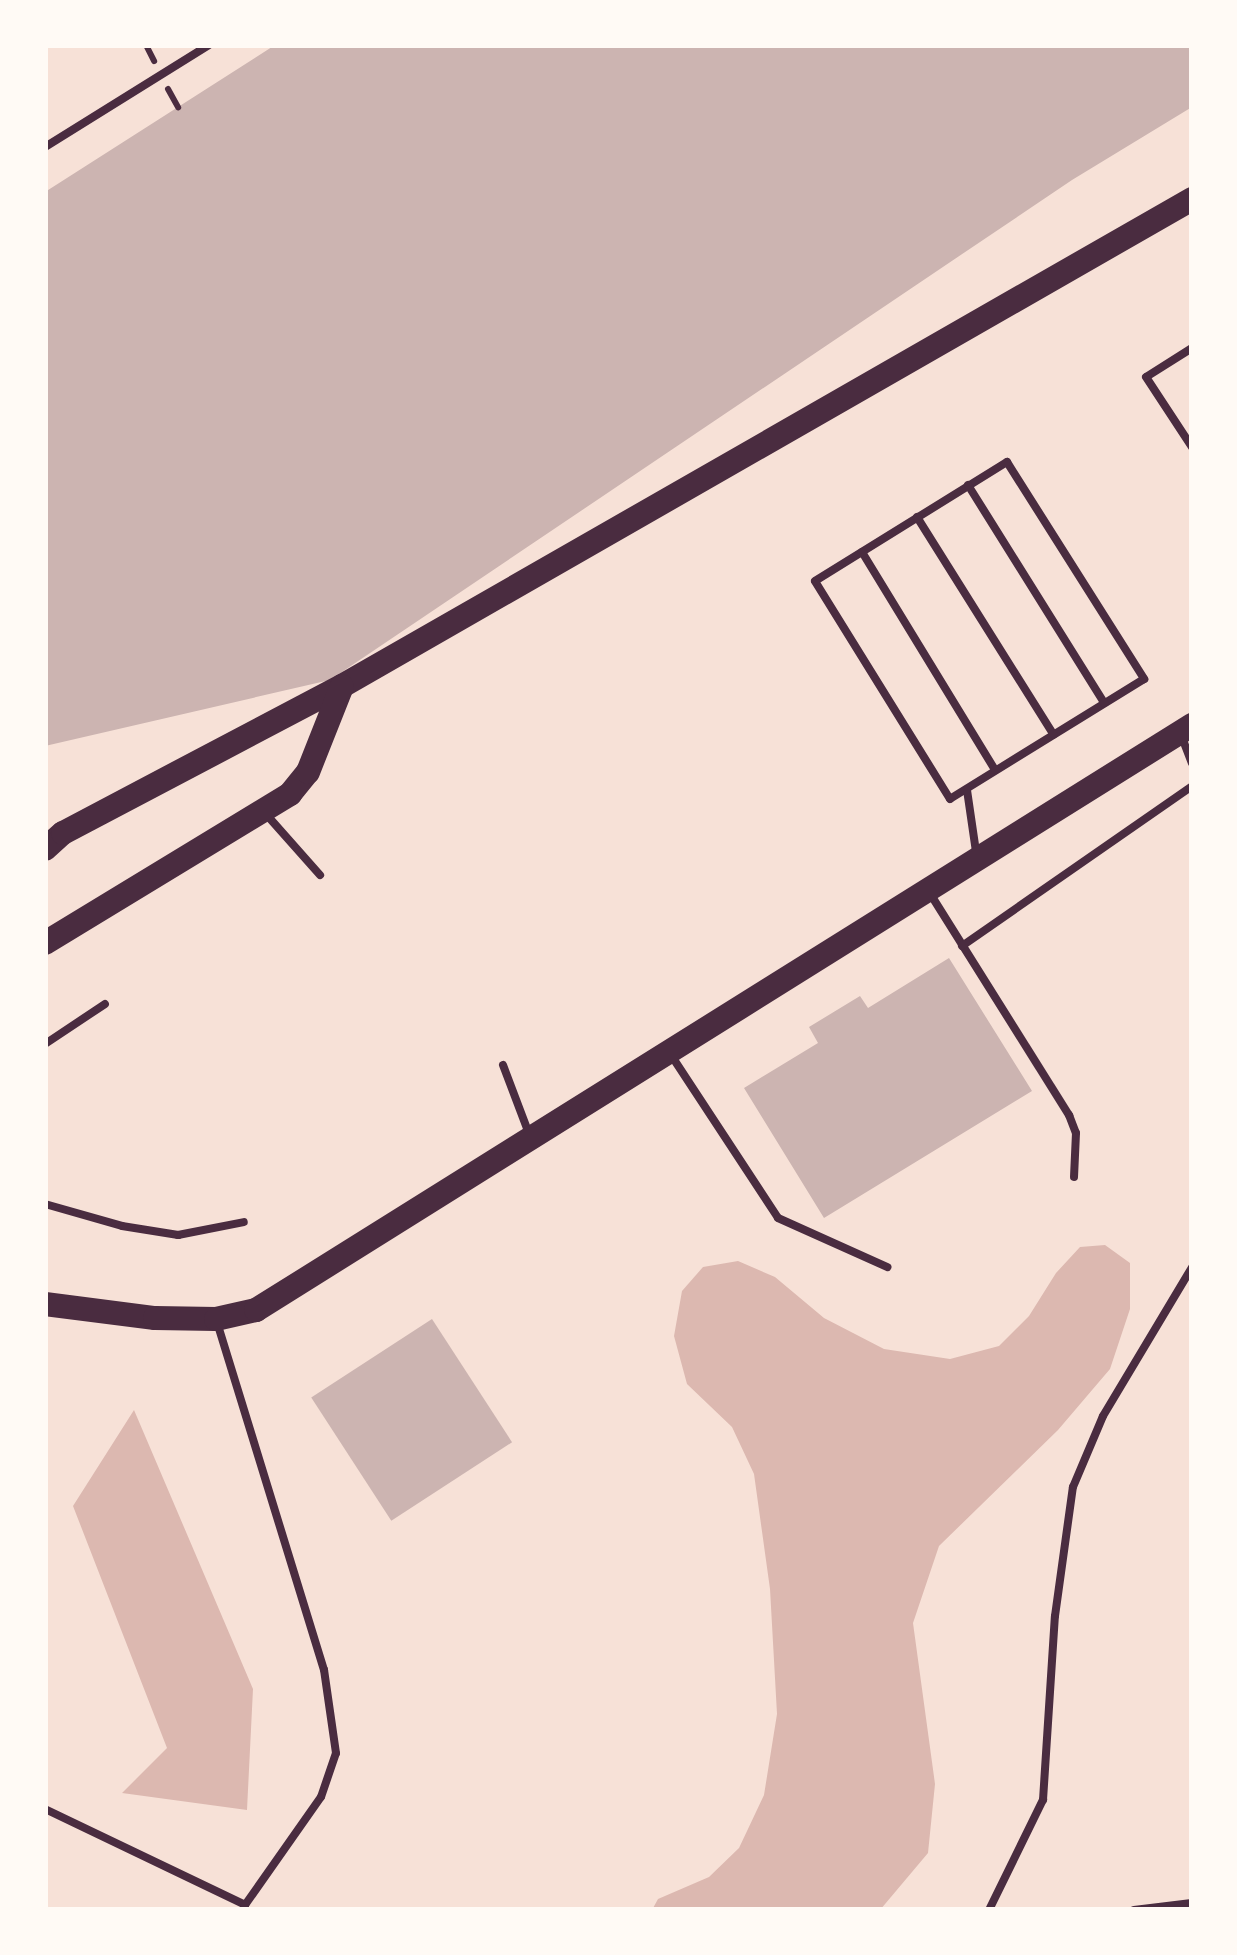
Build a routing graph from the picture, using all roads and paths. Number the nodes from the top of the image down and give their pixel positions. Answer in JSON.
{"nodes":[{"id":1,"x":208,"y":45,"type":"edge"},
{"id":2,"x":45,"y":147,"type":"edge"},
{"id":3,"x":1192,"y":199,"type":"edge"},
{"id":4,"x":1192,"y":348,"type":"edge"},
{"id":5,"x":1192,"y":447,"type":"edge"},
{"id":6,"x":968,"y":485,"type":"junction"},
{"id":7,"x":916,"y":517,"type":"junction"},
{"id":8,"x":862,"y":552,"type":"junction"},
{"id":9,"x":341,"y":686,"type":"junction"},
{"id":10,"x":1105,"y":703,"type":"junction"},
{"id":11,"x":1186,"y":729,"type":"edge"},
{"id":12,"x":1054,"y":735,"type":"junction"},
{"id":13,"x":1192,"y":763,"type":"edge"},
{"id":14,"x":996,"y":771,"type":"junction"},
{"id":15,"x":1192,"y":786,"type":"edge"},
{"id":16,"x":967,"y":789,"type":"junction"},
{"id":17,"x":263,"y":811,"type":"junction"},
{"id":18,"x":51,"y":838,"type":"edge"},
{"id":19,"x":977,"y":860,"type":"junction"},
{"id":20,"x":320,"y":875,"type":"dead end"},
{"id":21,"x":928,"y":891,"type":"junction"},
{"id":22,"x":45,"y":943,"type":"edge"},
{"id":23,"x":962,"y":946,"type":"junction"},
{"id":24,"x":105,"y":1004,"type":"dead end"},
{"id":25,"x":45,"y":1044,"type":"edge"},
{"id":26,"x":669,"y":1051,"type":"junction"},
{"id":27,"x":503,"y":1065,"type":"dead end"},
{"id":28,"x":531,"y":1138,"type":"junction"},
{"id":29,"x":1074,"y":1177,"type":"dead end"},
{"id":30,"x":45,"y":1204,"type":"edge"},
{"id":31,"x":244,"y":1222,"type":"dead end"},
{"id":32,"x":887,"y":1267,"type":"dead end"},
{"id":33,"x":1192,"y":1267,"type":"edge"},
{"id":34,"x":45,"y":1304,"type":"edge"},
{"id":35,"x":216,"y":1318,"type":"junction"},
{"id":36,"x":45,"y":1809,"type":"edge"},
{"id":37,"x":1192,"y":1903,"type":"edge"},
{"id":38,"x":250,"y":1908,"type":"edge"},
{"id":39,"x":989,"y":1910,"type":"edge"},
{"id":40,"x":1134,"y":1910,"type":"edge"}],
"edges":[{"from":1,"to":2,"type":"lane"},
{"from":3,"to":9,"type":"main road"},
{"from":4,"to":5,"type":"lane"},
{"from":6,"to":7,"type":"lane"},
{"from":6,"to":10,"type":"lane"},
{"from":6,"to":10,"type":"lane"},
{"from":7,"to":8,"type":"lane"},
{"from":7,"to":12,"type":"lane"},
{"from":8,"to":14,"type":"lane"},
{"from":8,"to":16,"type":"lane"},
{"from":9,"to":17,"type":"main road"},
{"from":9,"to":18,"type":"main road"},
{"from":10,"to":12,"type":"lane"},
{"from":11,"to":13,"type":"lane"},
{"from":11,"to":19,"type":"main road"},
{"from":12,"to":14,"type":"lane"},
{"from":14,"to":16,"type":"lane"},
{"from":15,"to":23,"type":"lane"},
{"from":16,"to":19,"type":"lane"},
{"from":17,"to":20,"type":"lane"},
{"from":17,"to":22,"type":"main road"},
{"from":19,"to":21,"type":"main road"},
{"from":21,"to":23,"type":"lane"},
{"from":21,"to":26,"type":"main road"},
{"from":23,"to":29,"type":"lane"},
{"from":24,"to":25,"type":"lane"},
{"from":26,"to":28,"type":"main road"},
{"from":26,"to":32,"type":"lane"},
{"from":27,"to":28,"type":"lane"},
{"from":28,"to":35,"type":"main road"},
{"from":30,"to":31,"type":"lane"},
{"from":33,"to":39,"type":"lane"},
{"from":34,"to":35,"type":"main road"},
{"from":35,"to":38,"type":"lane"},
{"from":36,"to":38,"type":"lane"},
{"from":37,"to":40,"type":"lane"}]}
